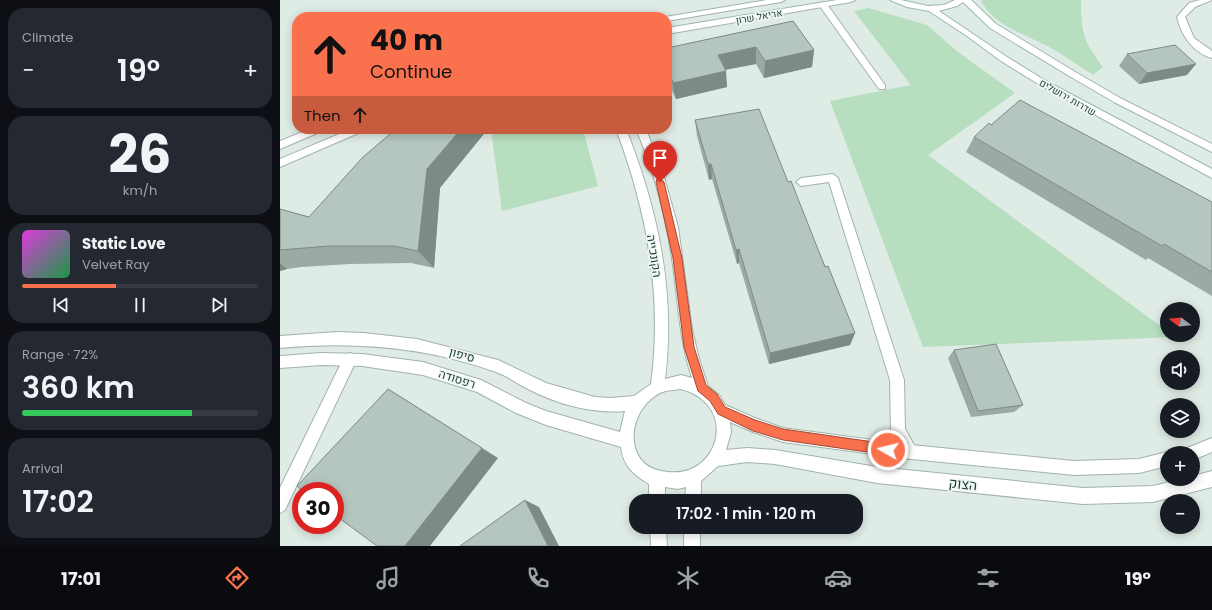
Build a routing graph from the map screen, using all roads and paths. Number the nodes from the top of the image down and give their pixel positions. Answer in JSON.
{"nodes":[{"id":1,"x":781,"y":0,"type":"edge"},
{"id":2,"x":851,"y":0,"type":"edge"},
{"id":3,"x":894,"y":0,"type":"edge"},
{"id":4,"x":961,"y":0,"type":"edge"},
{"id":5,"x":966,"y":0,"type":"edge"},
{"id":6,"x":1208,"y":0,"type":"edge"},
{"id":7,"x":823,"y":5,"type":"junction"},
{"id":8,"x":932,"y":9,"type":"junction"},
{"id":9,"x":672,"y":18,"type":"edge"},
{"id":10,"x":672,"y":30,"type":"edge"},
{"id":11,"x":1212,"y":55,"type":"edge"},
{"id":12,"x":882,"y":87,"type":"dead end"},
{"id":13,"x":307,"y":134,"type":"edge"},
{"id":14,"x":348,"y":134,"type":"edge"},
{"id":15,"x":623,"y":134,"type":"edge"},
{"id":16,"x":642,"y":134,"type":"edge"},
{"id":17,"x":280,"y":145,"type":"edge"},
{"id":18,"x":1212,"y":148,"type":"edge"},
{"id":19,"x":280,"y":163,"type":"edge"},
{"id":20,"x":1212,"y":174,"type":"edge"},
{"id":21,"x":801,"y":182,"type":"dead end"},
{"id":22,"x":280,"y":342,"type":"edge"},
{"id":23,"x":350,"y":359,"type":"junction"},
{"id":24,"x":280,"y":362,"type":"edge"},
{"id":25,"x":657,"y":387,"type":"junction"},
{"id":26,"x":702,"y":388,"type":"junction"},
{"id":27,"x":636,"y":403,"type":"junction"},
{"id":28,"x":721,"y":410,"type":"junction"},
{"id":29,"x":626,"y":441,"type":"junction"},
{"id":30,"x":1212,"y":445,"type":"edge"},
{"id":31,"x":1200,"y":450,"type":"edge"},
{"id":32,"x":911,"y":452,"type":"junction"},
{"id":33,"x":714,"y":459,"type":"junction"},
{"id":34,"x":1160,"y":461,"type":"edge"},
{"id":35,"x":694,"y":476,"type":"junction"},
{"id":36,"x":1212,"y":479,"type":"edge"},
{"id":37,"x":656,"y":480,"type":"junction"},
{"id":38,"x":657,"y":494,"type":"edge"},
{"id":39,"x":693,"y":494,"type":"edge"},
{"id":40,"x":280,"y":505,"type":"edge"},
{"id":41,"x":658,"y":534,"type":"edge"},
{"id":42,"x":692,"y":534,"type":"edge"},
{"id":43,"x":659,"y":546,"type":"edge"},
{"id":44,"x":692,"y":546,"type":"edge"}],
"edges":[{"from":1,"to":9,"type":"street","name":"אריאל שרון"},
{"from":2,"to":7,"type":"street","name":"אריאל שרון"},
{"from":3,"to":8,"type":"street"},
{"from":4,"to":8,"type":"street"},
{"from":5,"to":18,"type":"street","name":"שדרות ירושלים"},
{"from":6,"to":11,"type":"street"},
{"from":7,"to":10,"type":"street","name":"אריאל שרון"},
{"from":7,"to":12,"type":"street"},
{"from":8,"to":20,"type":"street","name":"שדרות ירושלים"},
{"from":13,"to":17,"type":"street"},
{"from":14,"to":19,"type":"street"},
{"from":15,"to":25,"type":"street","name":"הקונכייה"},
{"from":16,"to":26,"type":"street","name":"הקונכייה"},
{"from":21,"to":32,"type":"street"},
{"from":22,"to":27,"type":"street","name":"סיפון"},
{"from":23,"to":24,"type":"street","name":"רפסודה"},
{"from":23,"to":29,"type":"street","name":"רפסודה"},
{"from":23,"to":40,"type":"street"},
{"from":25,"to":26,"type":"street"},
{"from":25,"to":27,"type":"street"},
{"from":26,"to":28,"type":"street"},
{"from":27,"to":29,"type":"street"},
{"from":28,"to":32,"type":"street"},
{"from":28,"to":33,"type":"street"},
{"from":29,"to":37,"type":"street"},
{"from":30,"to":31,"type":"street"},
{"from":32,"to":34,"type":"street"},
{"from":33,"to":35,"type":"street"},
{"from":33,"to":36,"type":"street","name":"הצוק"},
{"from":35,"to":37,"type":"street"},
{"from":35,"to":39,"type":"street"},
{"from":37,"to":38,"type":"street"},
{"from":41,"to":43,"type":"street"},
{"from":42,"to":44,"type":"street"}]}
